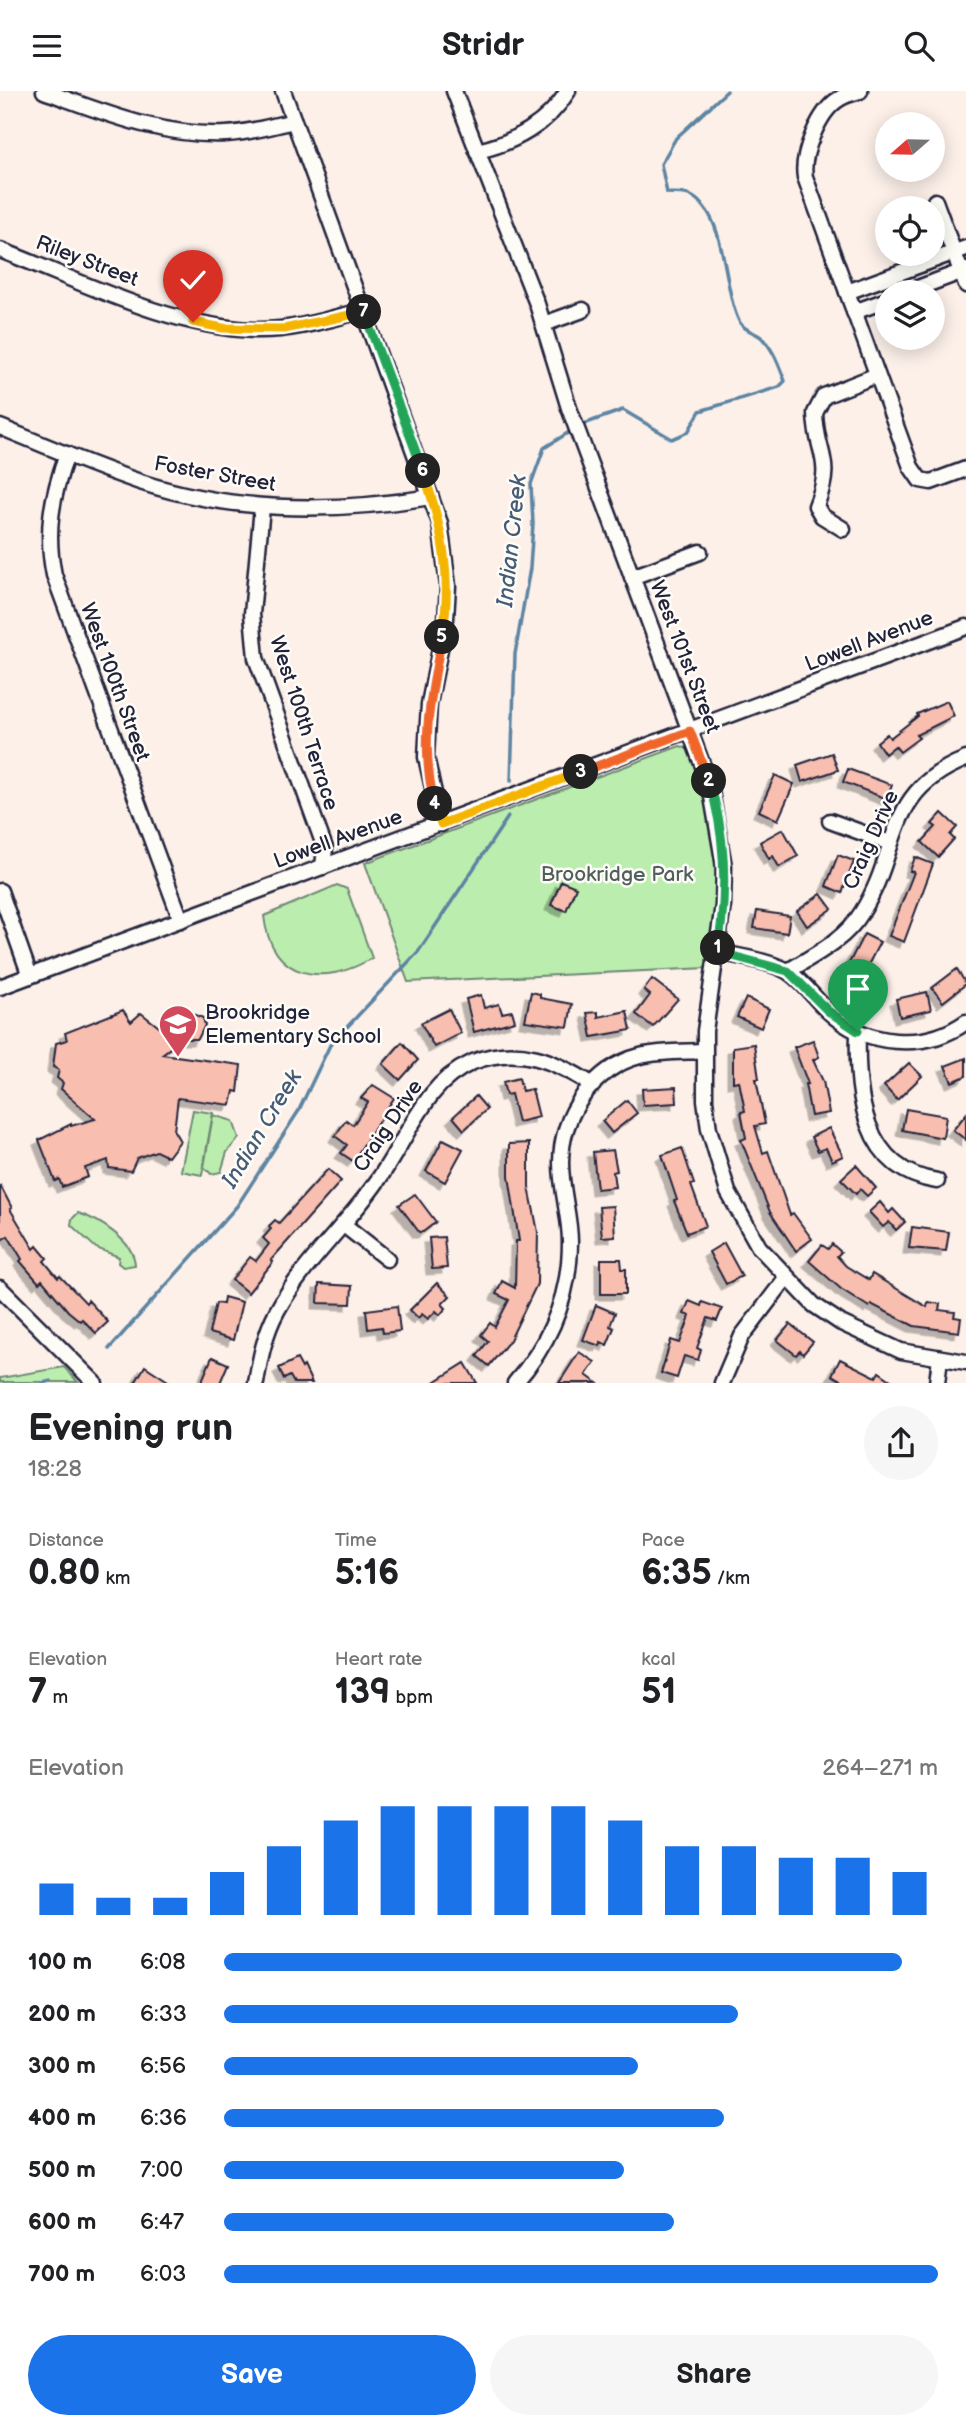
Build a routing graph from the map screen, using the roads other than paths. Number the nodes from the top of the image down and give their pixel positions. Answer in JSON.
{"nodes":[{"id":1,"x":44,"y":91,"type":"edge"},
{"id":2,"x":284,"y":91,"type":"edge"},
{"id":3,"x":454,"y":91,"type":"edge"},
{"id":4,"x":568,"y":91,"type":"edge"},
{"id":5,"x":860,"y":91,"type":"edge"},
{"id":6,"x":295,"y":121,"type":"junction"},
{"id":7,"x":477,"y":151,"type":"junction"},
{"id":8,"x":945,"y":221,"type":"edge"},
{"id":9,"x":0,"y":250,"type":"edge"},
{"id":10,"x":960,"y":251,"type":"edge"},
{"id":11,"x":965,"y":276,"type":"edge"},
{"id":12,"x":945,"y":282,"type":"edge"},
{"id":13,"x":847,"y":292,"type":"junction"},
{"id":14,"x":875,"y":304,"type":"edge"},
{"id":15,"x":364,"y":310,"type":"junction"},
{"id":16,"x":583,"y":310,"type":"dead end"},
{"id":17,"x":854,"y":312,"type":"junction"},
{"id":18,"x":544,"y":324,"type":"junction"},
{"id":19,"x":877,"y":375,"type":"junction"},
{"id":20,"x":0,"y":427,"type":"edge"},
{"id":21,"x":67,"y":454,"type":"junction"},
{"id":22,"x":966,"y":469,"type":"edge"},
{"id":23,"x":431,"y":497,"type":"junction"},
{"id":24,"x":262,"y":507,"type":"junction"},
{"id":25,"x":843,"y":529,"type":"dead end"},
{"id":26,"x":700,"y":552,"type":"dead end"},
{"id":27,"x":632,"y":577,"type":"junction"},
{"id":28,"x":966,"y":627,"type":"edge"},
{"id":29,"x":690,"y":731,"type":"junction"},
{"id":30,"x":966,"y":759,"type":"edge"},
{"id":31,"x":830,"y":821,"type":"dead end"},
{"id":32,"x":441,"y":824,"type":"junction"},
{"id":33,"x":890,"y":843,"type":"junction"},
{"id":34,"x":323,"y":867,"type":"junction"},
{"id":35,"x":0,"y":891,"type":"edge"},
{"id":36,"x":181,"y":920,"type":"junction"},
{"id":37,"x":718,"y":952,"type":"junction"},
{"id":38,"x":788,"y":971,"type":"junction"},
{"id":39,"x":30,"y":976,"type":"junction"},
{"id":40,"x":0,"y":987,"type":"edge"},
{"id":41,"x":966,"y":1022,"type":"edge"},
{"id":42,"x":858,"y":1031,"type":"junction"},
{"id":43,"x":704,"y":1051,"type":"junction"},
{"id":44,"x":593,"y":1085,"type":"junction"},
{"id":45,"x":937,"y":1181,"type":"dead end"},
{"id":46,"x":344,"y":1225,"type":"junction"},
{"id":47,"x":387,"y":1259,"type":"dead end"},
{"id":48,"x":786,"y":1278,"type":"junction"},
{"id":49,"x":1,"y":1291,"type":"edge"},
{"id":50,"x":940,"y":1359,"type":"junction"},
{"id":51,"x":966,"y":1362,"type":"edge"},
{"id":52,"x":95,"y":1383,"type":"edge"},
{"id":53,"x":256,"y":1383,"type":"edge"},
{"id":54,"x":515,"y":1383,"type":"edge"},
{"id":55,"x":722,"y":1383,"type":"edge"},
{"id":56,"x":937,"y":1383,"type":"edge"}],
"edges":[{"from":1,"to":6,"type":"street"},
{"from":2,"to":6,"type":"street"},
{"from":3,"to":7,"type":"street","name":"West 101st Street"},
{"from":4,"to":7,"type":"street"},
{"from":5,"to":13,"type":"street"},
{"from":6,"to":15,"type":"street"},
{"from":7,"to":18,"type":"street","name":"West 101st Street"},
{"from":8,"to":10,"type":"street"},
{"from":9,"to":15,"type":"street","name":"Riley Street"},
{"from":10,"to":11,"type":"street"},
{"from":10,"to":13,"type":"street"},
{"from":11,"to":12,"type":"street"},
{"from":13,"to":17,"type":"street"},
{"from":14,"to":17,"type":"street"},
{"from":15,"to":23,"type":"street"},
{"from":16,"to":18,"type":"street"},
{"from":17,"to":19,"type":"street"},
{"from":18,"to":27,"type":"street","name":"West 101st Street"},
{"from":19,"to":22,"type":"street"},
{"from":19,"to":25,"type":"street"},
{"from":20,"to":21,"type":"street","name":"Foster Street"},
{"from":21,"to":24,"type":"street","name":"Foster Street"},
{"from":21,"to":36,"type":"street","name":"West 100th Street"},
{"from":23,"to":24,"type":"street","name":"Foster Street"},
{"from":23,"to":32,"type":"street"},
{"from":24,"to":34,"type":"street","name":"West 100th Terrace"},
{"from":26,"to":27,"type":"street","name":"West 101st Street"},
{"from":27,"to":29,"type":"street","name":"West 101st Street"},
{"from":28,"to":29,"type":"street","name":"Lowell Avenue"},
{"from":29,"to":32,"type":"street","name":"Lowell Avenue"},
{"from":29,"to":37,"type":"street","name":"West 101st Street"},
{"from":30,"to":33,"type":"street","name":"Craig Drive"},
{"from":31,"to":33,"type":"street"},
{"from":32,"to":34,"type":"street","name":"Lowell Avenue"},
{"from":33,"to":38,"type":"street","name":"Craig Drive"},
{"from":34,"to":36,"type":"street","name":"Lowell Avenue"},
{"from":35,"to":39,"type":"street"},
{"from":36,"to":39,"type":"street","name":"Lowell Avenue"},
{"from":37,"to":38,"type":"street"},
{"from":37,"to":43,"type":"street","name":"West 101st Street"},
{"from":38,"to":42,"type":"street"},
{"from":39,"to":40,"type":"street","name":"Lowell Avenue"},
{"from":41,"to":42,"type":"street"},
{"from":42,"to":45,"type":"street"},
{"from":43,"to":44,"type":"street"},
{"from":43,"to":48,"type":"street","name":"West 101st Street"},
{"from":44,"to":46,"type":"street","name":"Craig Drive"},
{"from":44,"to":54,"type":"street"},
{"from":46,"to":47,"type":"street"},
{"from":46,"to":53,"type":"street","name":"Craig Drive"},
{"from":48,"to":50,"type":"street","name":"West 101st Street"},
{"from":48,"to":55,"type":"street"},
{"from":49,"to":52,"type":"street"},
{"from":50,"to":51,"type":"street","name":"West 101st Street"},
{"from":50,"to":56,"type":"street"}]}
